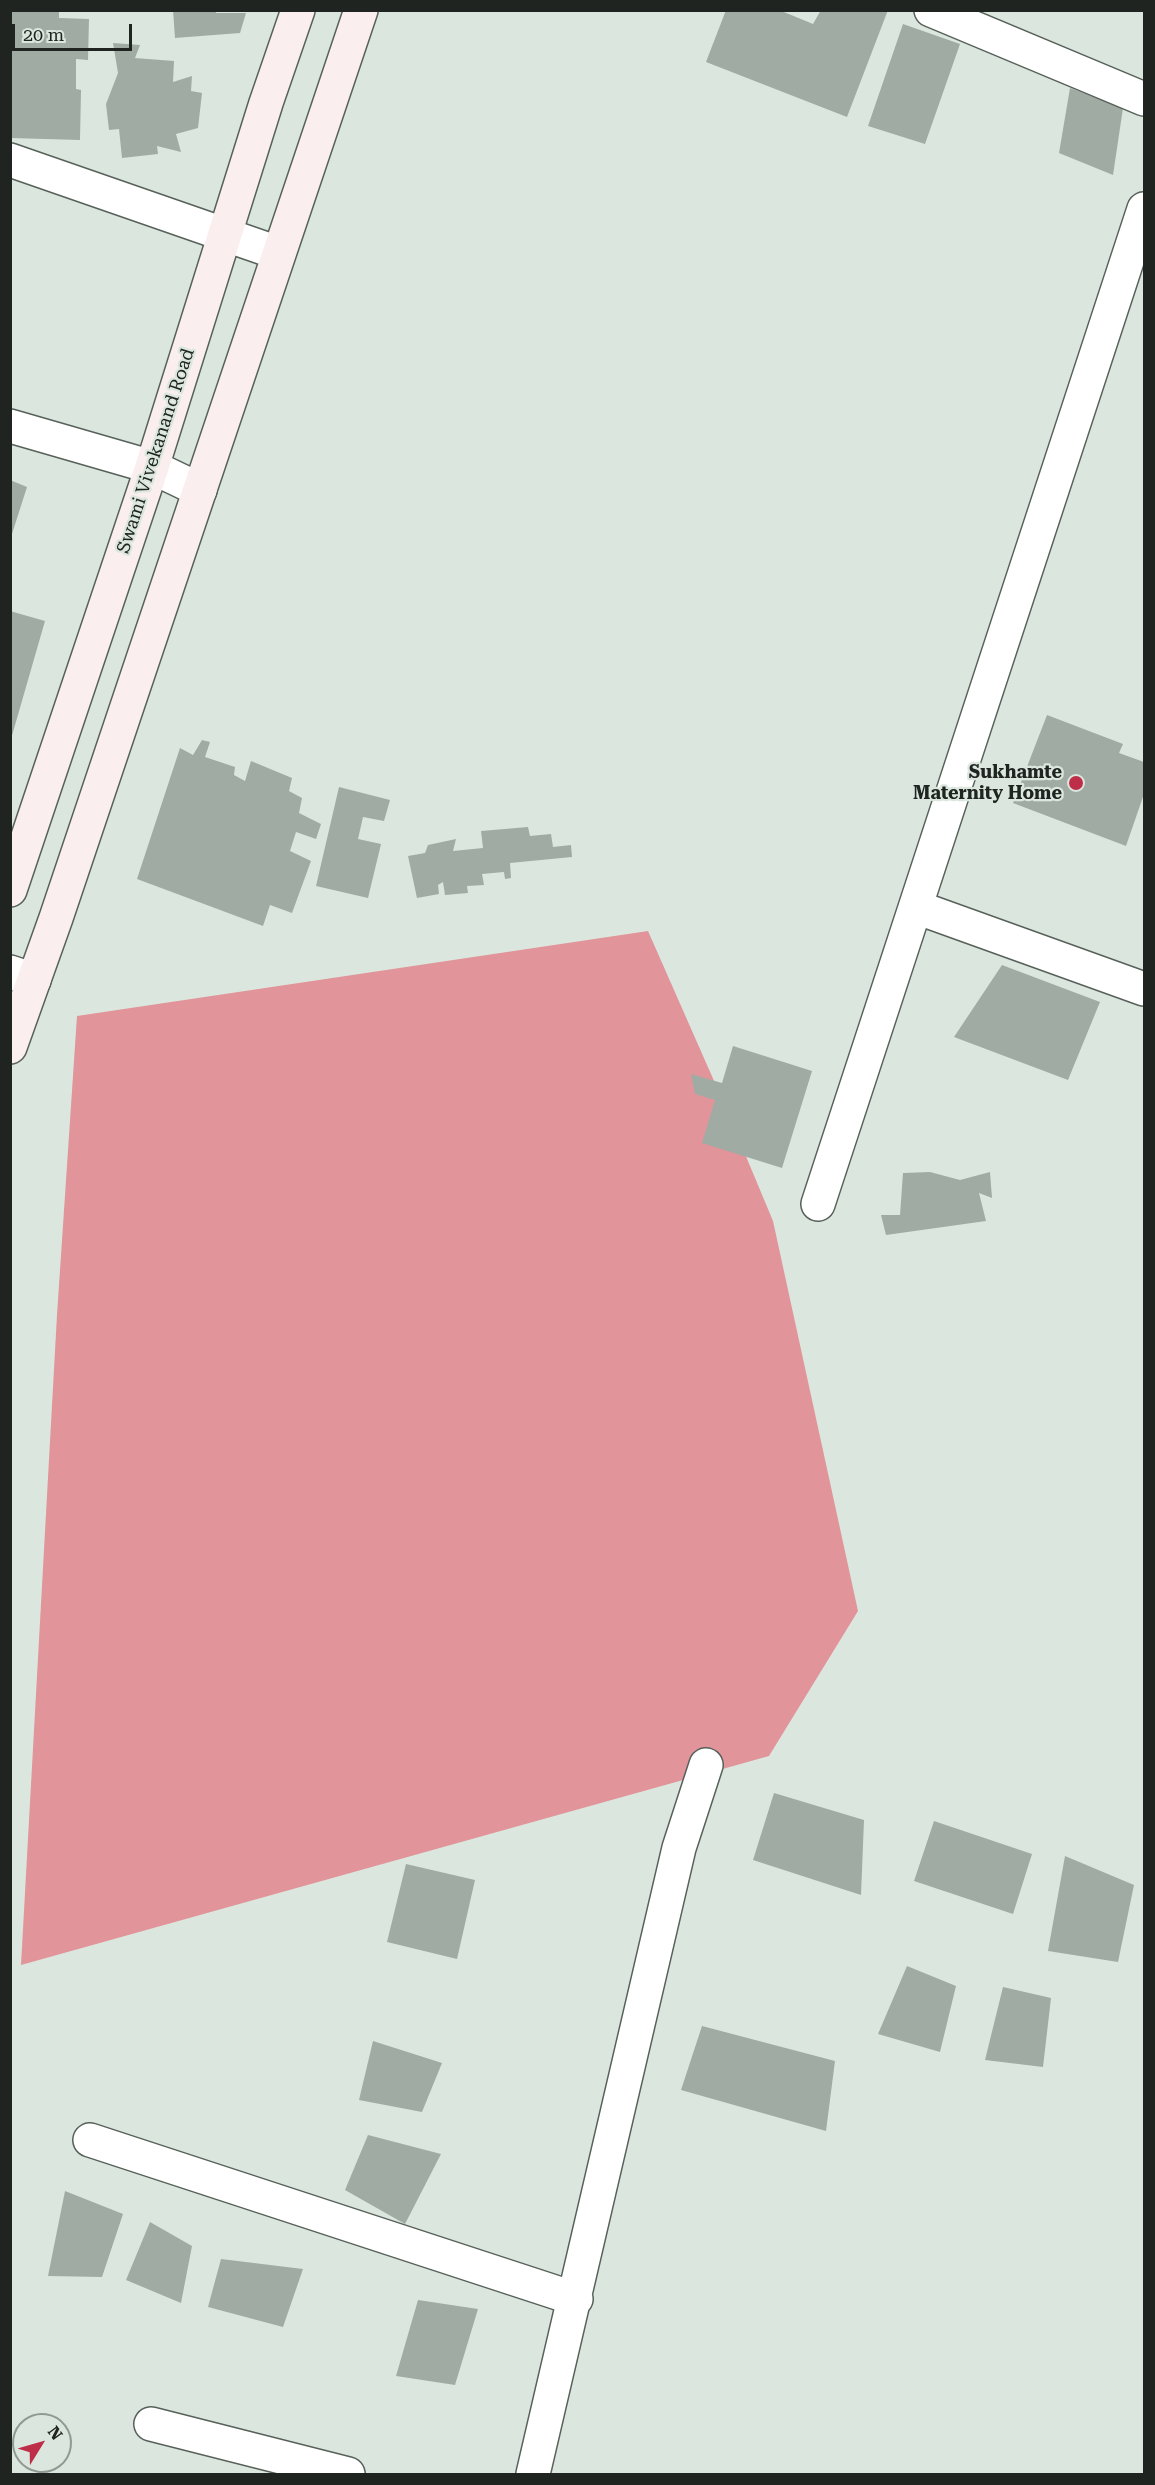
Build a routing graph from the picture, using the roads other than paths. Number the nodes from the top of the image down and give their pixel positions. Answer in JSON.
{"nodes":[{"id":1,"x":298,"y":10,"type":"edge"},
{"id":2,"x":361,"y":10,"type":"edge"},
{"id":3,"x":931,"y":10,"type":"edge"},
{"id":4,"x":1144,"y":99,"type":"edge"},
{"id":5,"x":10,"y":160,"type":"edge"},
{"id":6,"x":1144,"y":209,"type":"edge"},
{"id":7,"x":224,"y":235,"type":"junction"},
{"id":8,"x":278,"y":253,"type":"junction"},
{"id":9,"x":10,"y":426,"type":"edge"},
{"id":10,"x":152,"y":467,"type":"junction"},
{"id":11,"x":200,"y":490,"type":"junction"},
{"id":12,"x":10,"y":890,"type":"edge"},
{"id":13,"x":916,"y":907,"type":"junction"},
{"id":14,"x":22,"y":976,"type":"edge"},
{"id":15,"x":1144,"y":989,"type":"edge"},
{"id":16,"x":10,"y":1047,"type":"edge"},
{"id":17,"x":818,"y":1204,"type":"dead end"},
{"id":18,"x":706,"y":1765,"type":"dead end"},
{"id":19,"x":90,"y":2140,"type":"dead end"},
{"id":20,"x":576,"y":2299,"type":"junction"},
{"id":21,"x":151,"y":2424,"type":"dead end"},
{"id":22,"x":348,"y":2475,"type":"edge"},
{"id":23,"x":533,"y":2475,"type":"edge"}],
"edges":[{"from":1,"to":7,"type":"main road","name":"Swami Vivekanand Road"},
{"from":2,"to":8,"type":"main road"},
{"from":3,"to":4,"type":"street"},
{"from":5,"to":7,"type":"street"},
{"from":6,"to":13,"type":"street"},
{"from":7,"to":8,"type":"street"},
{"from":7,"to":10,"type":"main road","name":"Swami Vivekanand Road"},
{"from":8,"to":11,"type":"main road"},
{"from":9,"to":10,"type":"street"},
{"from":10,"to":11,"type":"street"},
{"from":10,"to":12,"type":"main road","name":"Swami Vivekanand Road"},
{"from":11,"to":14,"type":"main road"},
{"from":13,"to":15,"type":"street"},
{"from":13,"to":17,"type":"street"},
{"from":14,"to":16,"type":"main road"},
{"from":18,"to":20,"type":"street"},
{"from":19,"to":20,"type":"street"},
{"from":20,"to":23,"type":"street"},
{"from":21,"to":22,"type":"street"}]}
